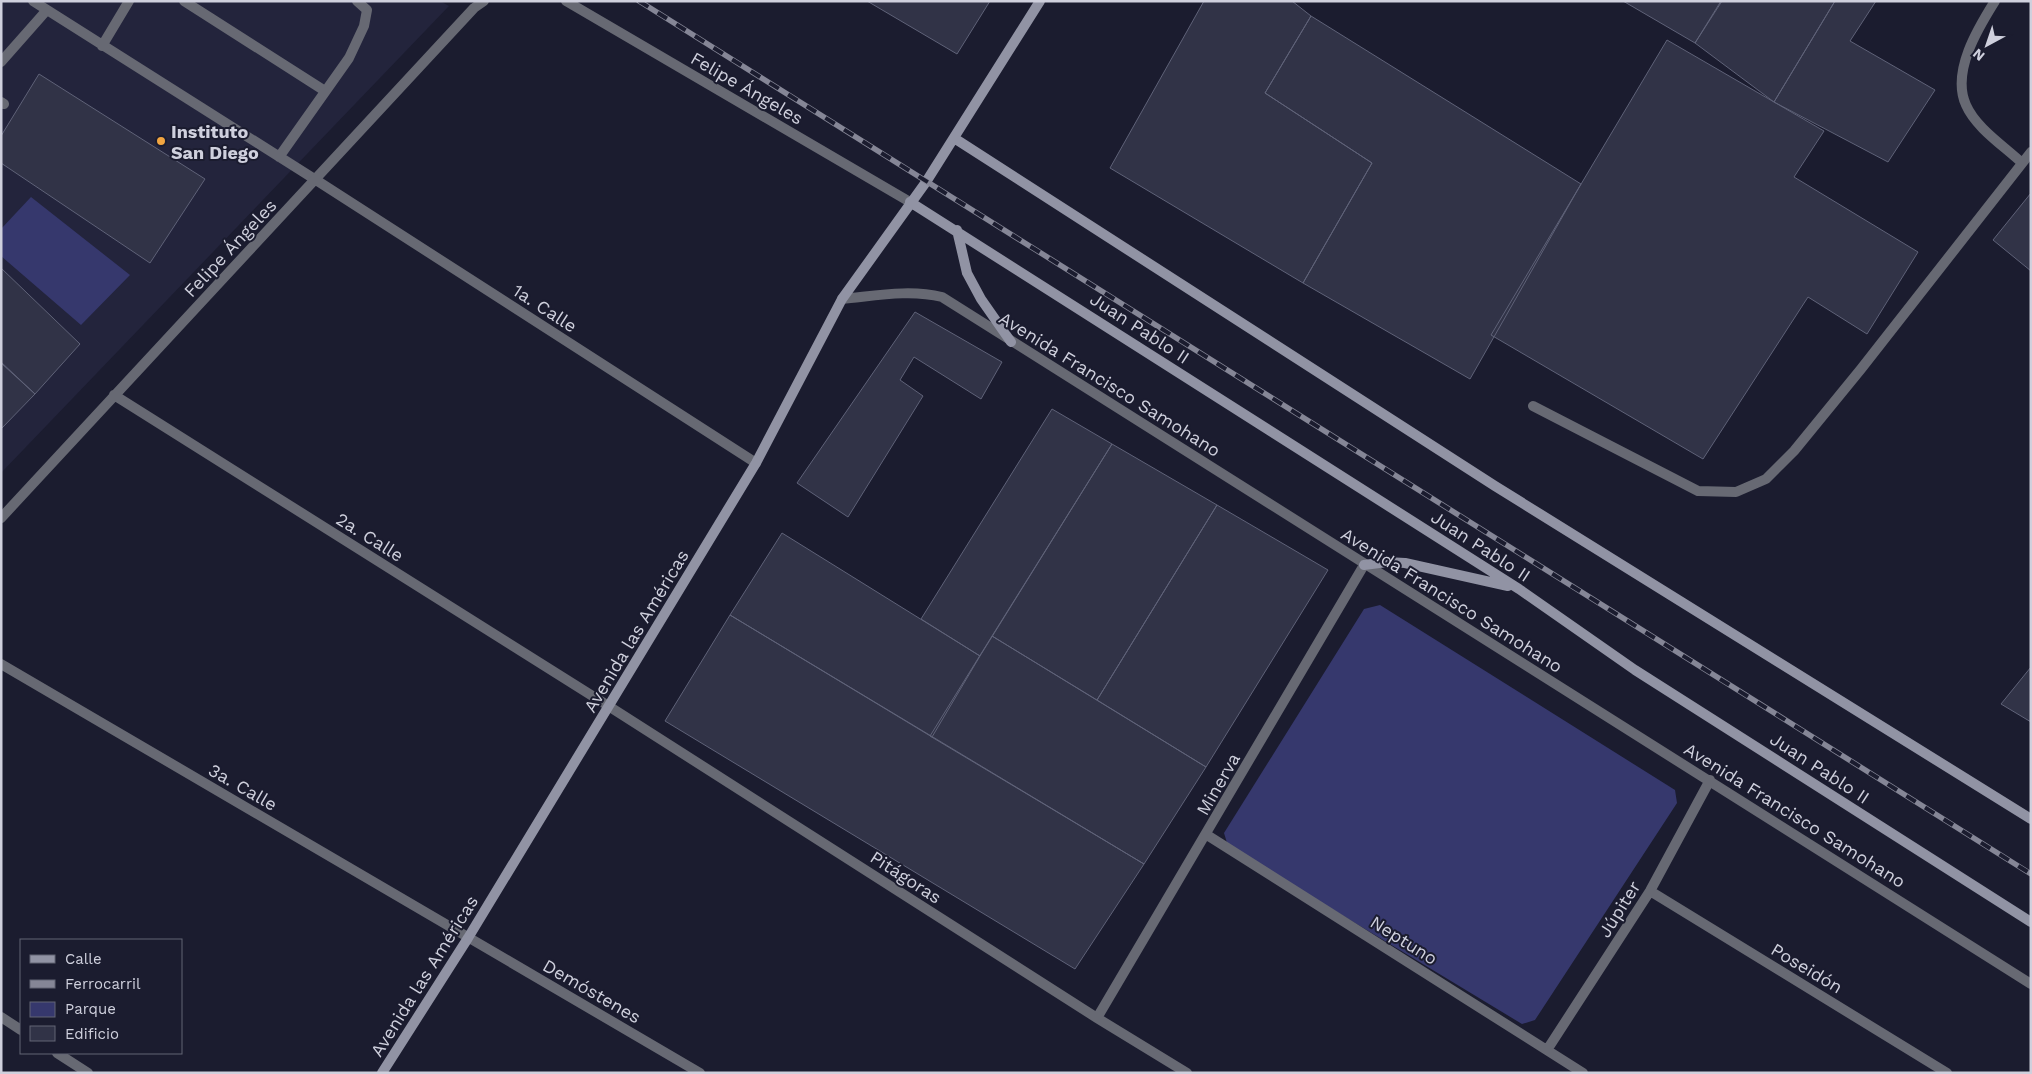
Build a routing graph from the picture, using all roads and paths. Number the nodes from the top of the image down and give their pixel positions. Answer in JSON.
{"nodes":[{"id":1,"x":33,"y":1,"type":"edge"},
{"id":2,"x":129,"y":1,"type":"edge"},
{"id":3,"x":184,"y":1,"type":"edge"},
{"id":4,"x":357,"y":1,"type":"edge"},
{"id":5,"x":484,"y":1,"type":"edge"},
{"id":6,"x":566,"y":1,"type":"edge"},
{"id":7,"x":1040,"y":1,"type":"edge"},
{"id":8,"x":1995,"y":1,"type":"edge"},
{"id":9,"x":46,"y":11,"type":"junction"},
{"id":10,"x":102,"y":46,"type":"junction"},
{"id":11,"x":1,"y":62,"type":"edge"},
{"id":12,"x":325,"y":91,"type":"junction"},
{"id":13,"x":954,"y":138,"type":"junction"},
{"id":14,"x":2031,"y":152,"type":"edge"},
{"id":15,"x":279,"y":157,"type":"junction"},
{"id":16,"x":2022,"y":163,"type":"junction"},
{"id":17,"x":316,"y":180,"type":"junction"},
{"id":18,"x":910,"y":202,"type":"junction"},
{"id":19,"x":957,"y":230,"type":"junction"},
{"id":20,"x":842,"y":299,"type":"junction"},
{"id":21,"x":1011,"y":342,"type":"junction"},
{"id":22,"x":114,"y":395,"type":"junction"},
{"id":23,"x":1533,"y":406,"type":"dead end"},
{"id":24,"x":756,"y":463,"type":"junction"},
{"id":25,"x":1,"y":518,"type":"edge"},
{"id":26,"x":1364,"y":565,"type":"junction"},
{"id":27,"x":1519,"y":589,"type":"junction"},
{"id":28,"x":1,"y":664,"type":"edge"},
{"id":29,"x":610,"y":707,"type":"junction"},
{"id":30,"x":1710,"y":780,"type":"junction"},
{"id":31,"x":2031,"y":819,"type":"edge"},
{"id":32,"x":1207,"y":835,"type":"junction"},
{"id":33,"x":1650,"y":891,"type":"junction"},
{"id":34,"x":2031,"y":922,"type":"edge"},
{"id":35,"x":468,"y":938,"type":"junction"},
{"id":36,"x":2031,"y":984,"type":"edge"},
{"id":37,"x":1,"y":1017,"type":"edge"},
{"id":38,"x":1097,"y":1018,"type":"junction"},
{"id":39,"x":20,"y":1029,"type":"edge"},
{"id":40,"x":1547,"y":1050,"type":"junction"},
{"id":41,"x":59,"y":1054,"type":"edge"},
{"id":42,"x":88,"y":1073,"type":"edge"},
{"id":43,"x":382,"y":1073,"type":"edge"},
{"id":44,"x":700,"y":1073,"type":"edge"},
{"id":45,"x":1187,"y":1073,"type":"edge"},
{"id":46,"x":1583,"y":1073,"type":"edge"},
{"id":47,"x":1947,"y":1073,"type":"edge"}],
"edges":[{"from":1,"to":9,"type":"street","name":"1a. Calle"},
{"from":2,"to":10,"type":"street"},
{"from":3,"to":12,"type":"street"},
{"from":4,"to":12,"type":"street"},
{"from":5,"to":17,"type":"street","name":"Felipe Ángeles"},
{"from":6,"to":18,"type":"street","name":"Felipe Ángeles"},
{"from":7,"to":13,"type":"main road"},
{"from":8,"to":16,"type":"street"},
{"from":9,"to":10,"type":"street","name":"1a. Calle"},
{"from":9,"to":11,"type":"street"},
{"from":10,"to":15,"type":"street","name":"1a. Calle"},
{"from":12,"to":15,"type":"street"},
{"from":13,"to":18,"type":"main road"},
{"from":13,"to":31,"type":"main road"},
{"from":14,"to":16,"type":"street"},
{"from":15,"to":17,"type":"street","name":"1a. Calle"},
{"from":16,"to":23,"type":"street"},
{"from":17,"to":22,"type":"street","name":"Felipe Ángeles"},
{"from":17,"to":24,"type":"street","name":"1a. Calle"},
{"from":18,"to":19,"type":"main road","name":"Juan Pablo II"},
{"from":18,"to":20,"type":"main road","name":"Avenida las Américas"},
{"from":19,"to":21,"type":"main road"},
{"from":19,"to":27,"type":"main road","name":"Juan Pablo II"},
{"from":20,"to":21,"type":"street","name":"Avenida Francisco Samohano"},
{"from":20,"to":24,"type":"main road","name":"Avenida las Américas"},
{"from":21,"to":26,"type":"street","name":"Avenida Francisco Samohano"},
{"from":22,"to":25,"type":"street","name":"Felipe Ángeles"},
{"from":22,"to":29,"type":"street","name":"2a. Calle"},
{"from":24,"to":29,"type":"main road","name":"Avenida las Américas"},
{"from":26,"to":27,"type":"main road"},
{"from":26,"to":30,"type":"street","name":"Avenida Francisco Samohano"},
{"from":26,"to":32,"type":"street","name":"Minerva"},
{"from":27,"to":34,"type":"main road","name":"Juan Pablo II"},
{"from":28,"to":35,"type":"street","name":"3a. Calle"},
{"from":29,"to":35,"type":"main road","name":"Avenida las Américas"},
{"from":29,"to":38,"type":"street","name":"Pitágoras"},
{"from":30,"to":33,"type":"street","name":"Júpiter"},
{"from":30,"to":36,"type":"street","name":"Avenida Francisco Samohano"},
{"from":32,"to":38,"type":"street","name":"Minerva"},
{"from":32,"to":40,"type":"street","name":"Neptuno"},
{"from":33,"to":40,"type":"street","name":"Júpiter"},
{"from":33,"to":47,"type":"street","name":"Poseidón"},
{"from":35,"to":43,"type":"main road","name":"Avenida las Américas"},
{"from":35,"to":44,"type":"street","name":"Demóstenes"},
{"from":37,"to":39,"type":"street"},
{"from":38,"to":45,"type":"street","name":"Pitágoras"},
{"from":40,"to":46,"type":"street","name":"Neptuno"},
{"from":41,"to":42,"type":"street"}]}
